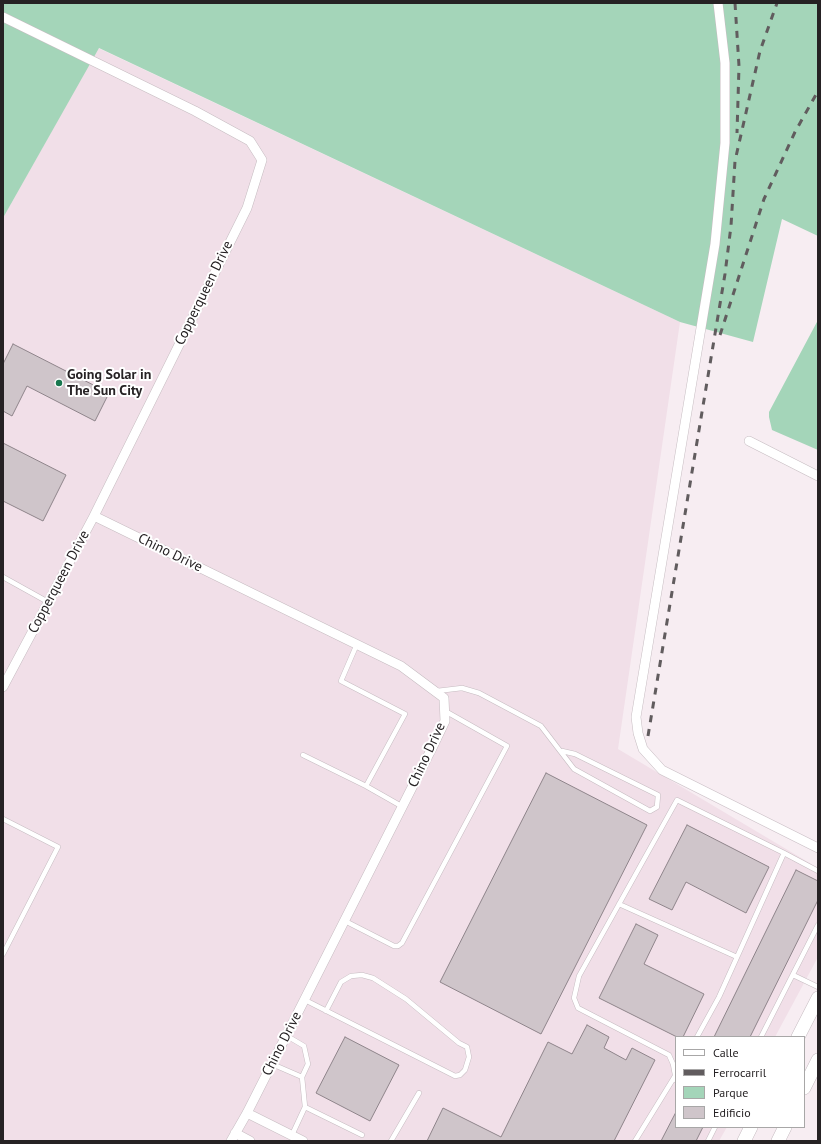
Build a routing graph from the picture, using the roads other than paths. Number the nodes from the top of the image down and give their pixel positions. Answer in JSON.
{"nodes":[{"id":1,"x":718,"y":3,"type":"edge"},
{"id":2,"x":3,"y":17,"type":"edge"},
{"id":3,"x":749,"y":441,"type":"dead end"},
{"id":4,"x":818,"y":476,"type":"edge"},
{"id":5,"x":94,"y":516,"type":"junction"},
{"id":6,"x":4,"y":578,"type":"edge"},
{"id":7,"x":3,"y":584,"type":"edge"},
{"id":8,"x":48,"y":602,"type":"junction"},
{"id":9,"x":357,"y":644,"type":"junction"},
{"id":10,"x":3,"y":687,"type":"edge"},
{"id":11,"x":435,"y":692,"type":"junction"},
{"id":12,"x":445,"y":712,"type":"junction"},
{"id":13,"x":562,"y":751,"type":"junction"},
{"id":14,"x":304,"y":755,"type":"dead end"},
{"id":15,"x":366,"y":786,"type":"junction"},
{"id":16,"x":403,"y":807,"type":"junction"},
{"id":17,"x":3,"y":819,"type":"edge"},
{"id":18,"x":818,"y":848,"type":"edge"},
{"id":19,"x":784,"y":854,"type":"junction"},
{"id":20,"x":818,"y":870,"type":"edge"},
{"id":21,"x":619,"y":904,"type":"junction"},
{"id":22,"x":345,"y":921,"type":"junction"},
{"id":23,"x":818,"y":925,"type":"edge"},
{"id":24,"x":3,"y":954,"type":"edge"},
{"id":25,"x":737,"y":957,"type":"junction"},
{"id":26,"x":792,"y":975,"type":"junction"},
{"id":27,"x":818,"y":987,"type":"edge"},
{"id":28,"x":818,"y":998,"type":"edge"},
{"id":29,"x":304,"y":1000,"type":"junction"},
{"id":30,"x":326,"y":1011,"type":"junction"},
{"id":31,"x":287,"y":1036,"type":"junction"},
{"id":32,"x":698,"y":1036,"type":"edge"},
{"id":33,"x":762,"y":1036,"type":"edge"},
{"id":34,"x":799,"y":1036,"type":"edge"},
{"id":35,"x":818,"y":1060,"type":"edge"},
{"id":36,"x":272,"y":1064,"type":"junction"},
{"id":37,"x":302,"y":1077,"type":"junction"},
{"id":38,"x":675,"y":1078,"type":"edge"},
{"id":39,"x":805,"y":1086,"type":"edge"},
{"id":40,"x":419,"y":1093,"type":"dead end"},
{"id":41,"x":305,"y":1107,"type":"junction"},
{"id":42,"x":247,"y":1113,"type":"junction"},
{"id":43,"x":714,"y":1128,"type":"edge"},
{"id":44,"x":750,"y":1128,"type":"edge"},
{"id":45,"x":784,"y":1128,"type":"edge"},
{"id":46,"x":292,"y":1135,"type":"junction"},
{"id":47,"x":362,"y":1135,"type":"dead end"},
{"id":48,"x":233,"y":1137,"type":"edge"},
{"id":49,"x":250,"y":1141,"type":"edge"},
{"id":50,"x":303,"y":1141,"type":"edge"},
{"id":51,"x":391,"y":1141,"type":"edge"},
{"id":52,"x":635,"y":1141,"type":"edge"},
{"id":53,"x":708,"y":1141,"type":"edge"},
{"id":54,"x":744,"y":1141,"type":"edge"},
{"id":55,"x":778,"y":1141,"type":"edge"}],
"edges":[{"from":1,"to":18,"type":"street"},
{"from":2,"to":5,"type":"street","name":"Copperqueen Drive"},
{"from":3,"to":4,"type":"street"},
{"from":5,"to":8,"type":"street","name":"Copperqueen Drive"},
{"from":5,"to":9,"type":"street","name":"Chino Drive"},
{"from":6,"to":7,"type":"lane"},
{"from":6,"to":8,"type":"lane"},
{"from":8,"to":10,"type":"street","name":"Copperqueen Drive"},
{"from":9,"to":11,"type":"street","name":"Chino Drive"},
{"from":9,"to":15,"type":"lane"},
{"from":11,"to":12,"type":"street","name":"Chino Drive"},
{"from":11,"to":13,"type":"lane"},
{"from":12,"to":16,"type":"street","name":"Chino Drive"},
{"from":12,"to":22,"type":"lane"},
{"from":13,"to":13,"type":"lane"},
{"from":14,"to":15,"type":"lane"},
{"from":15,"to":16,"type":"lane"},
{"from":16,"to":22,"type":"street","name":"Chino Drive"},
{"from":17,"to":24,"type":"lane"},
{"from":19,"to":20,"type":"lane"},
{"from":19,"to":21,"type":"lane"},
{"from":19,"to":25,"type":"lane"},
{"from":21,"to":25,"type":"lane"},
{"from":21,"to":38,"type":"lane"},
{"from":22,"to":29,"type":"street","name":"Chino Drive"},
{"from":23,"to":26,"type":"lane"},
{"from":25,"to":32,"type":"lane"},
{"from":26,"to":27,"type":"lane"},
{"from":26,"to":33,"type":"lane"},
{"from":28,"to":34,"type":"main road"},
{"from":29,"to":30,"type":"lane"},
{"from":29,"to":31,"type":"street","name":"Chino Drive"},
{"from":30,"to":30,"type":"lane"},
{"from":31,"to":36,"type":"street","name":"Chino Drive"},
{"from":31,"to":37,"type":"lane"},
{"from":35,"to":39,"type":"main road"},
{"from":36,"to":37,"type":"lane"},
{"from":36,"to":42,"type":"street","name":"Chino Drive"},
{"from":37,"to":41,"type":"lane"},
{"from":38,"to":52,"type":"lane"},
{"from":40,"to":51,"type":"lane"},
{"from":41,"to":46,"type":"lane"},
{"from":41,"to":47,"type":"lane"},
{"from":42,"to":46,"type":"street"},
{"from":42,"to":48,"type":"street","name":"Chino Drive"},
{"from":43,"to":53,"type":"lane"},
{"from":44,"to":54,"type":"main road"},
{"from":45,"to":55,"type":"main road"},
{"from":46,"to":50,"type":"street"},
{"from":48,"to":49,"type":"street"}]}
